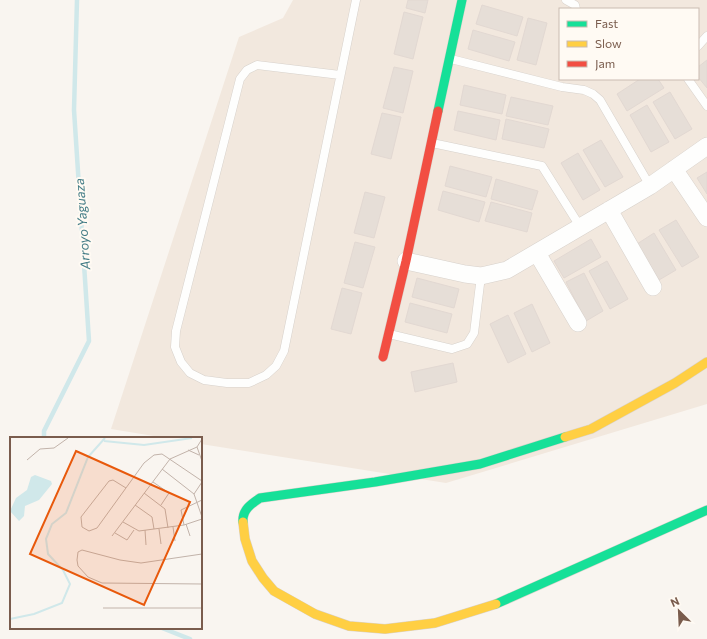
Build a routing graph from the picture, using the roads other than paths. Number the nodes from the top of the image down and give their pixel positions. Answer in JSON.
{"nodes":[{"id":1,"x":356,"y":0,"type":"edge"},
{"id":2,"x":462,"y":0,"type":"edge"},
{"id":3,"x":566,"y":0,"type":"edge"},
{"id":4,"x":576,"y":8,"type":"edge"},
{"id":5,"x":707,"y":36,"type":"edge"},
{"id":6,"x":699,"y":45,"type":"edge"},
{"id":7,"x":450,"y":59,"type":"junction"},
{"id":8,"x":340,"y":75,"type":"junction"},
{"id":9,"x":689,"y":80,"type":"edge"},
{"id":10,"x":563,"y":83,"type":"edge"},
{"id":11,"x":707,"y":106,"type":"edge"},
{"id":12,"x":431,"y":143,"type":"junction"},
{"id":13,"x":707,"y":146,"type":"edge"},
{"id":14,"x":674,"y":169,"type":"junction"},
{"id":15,"x":650,"y":186,"type":"junction"},
{"id":16,"x":609,"y":210,"type":"junction"},
{"id":17,"x":707,"y":218,"type":"edge"},
{"id":18,"x":581,"y":228,"type":"junction"},
{"id":19,"x":537,"y":253,"type":"junction"},
{"id":20,"x":406,"y":261,"type":"junction"},
{"id":21,"x":481,"y":276,"type":"junction"},
{"id":22,"x":653,"y":287,"type":"dead end"},
{"id":23,"x":578,"y":323,"type":"dead end"},
{"id":24,"x":388,"y":334,"type":"junction"},
{"id":25,"x":383,"y":357,"type":"dead end"},
{"id":26,"x":707,"y":362,"type":"edge"},
{"id":27,"x":707,"y":510,"type":"edge"}],
"edges":[{"from":1,"to":8,"type":"lane"},
{"from":2,"to":7,"type":"street"},
{"from":3,"to":4,"type":"lane"},
{"from":5,"to":6,"type":"lane"},
{"from":7,"to":10,"type":"lane"},
{"from":7,"to":12,"type":"street"},
{"from":8,"to":8,"type":"lane"},
{"from":9,"to":11,"type":"lane"},
{"from":10,"to":15,"type":"lane"},
{"from":12,"to":18,"type":"lane"},
{"from":12,"to":20,"type":"street"},
{"from":13,"to":14,"type":"street"},
{"from":14,"to":15,"type":"street"},
{"from":14,"to":17,"type":"street"},
{"from":15,"to":16,"type":"street"},
{"from":16,"to":18,"type":"street"},
{"from":16,"to":22,"type":"street"},
{"from":18,"to":19,"type":"street"},
{"from":19,"to":21,"type":"street"},
{"from":19,"to":23,"type":"street"},
{"from":20,"to":21,"type":"street"},
{"from":20,"to":24,"type":"street"},
{"from":21,"to":24,"type":"lane"},
{"from":24,"to":25,"type":"street"},
{"from":26,"to":27,"type":"street"}]}
